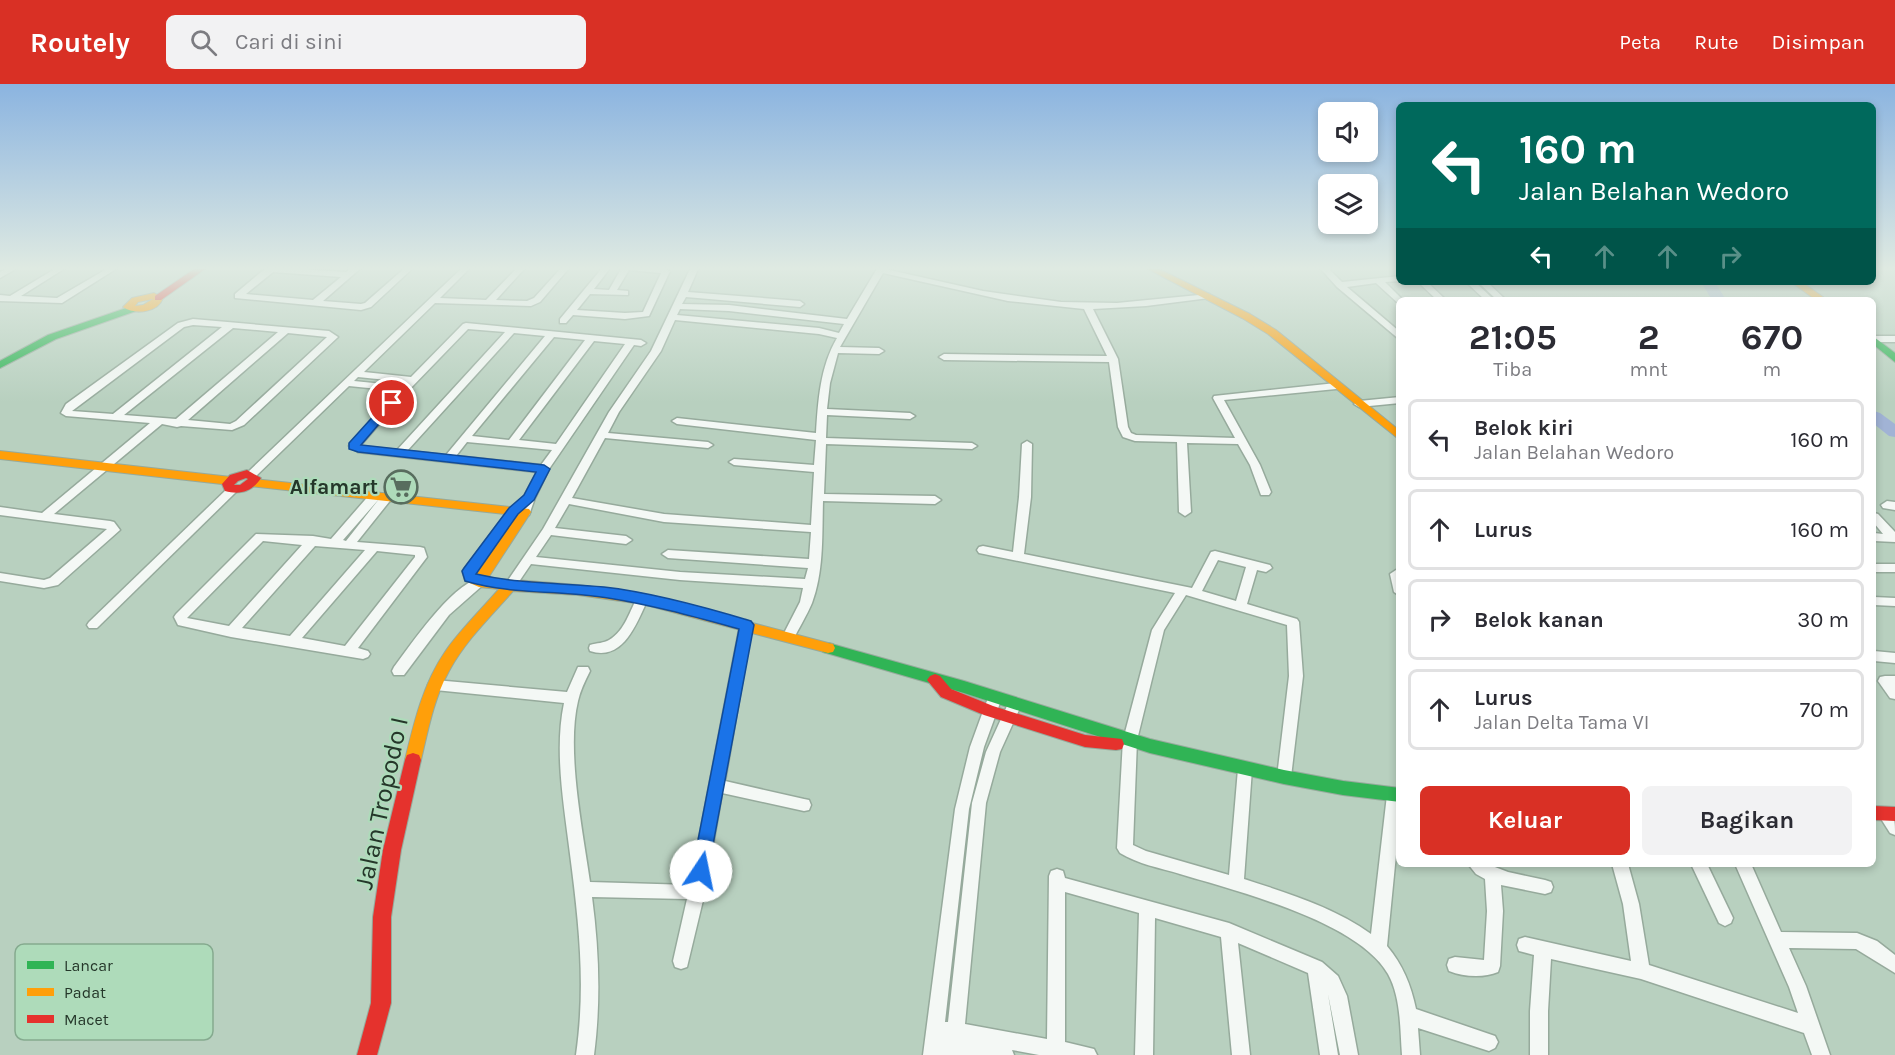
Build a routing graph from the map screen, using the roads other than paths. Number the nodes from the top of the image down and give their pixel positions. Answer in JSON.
{"nodes":[{"id":1,"x":105,"y":312,"type":"edge"},
{"id":2,"x":115,"y":312,"type":"edge"},
{"id":3,"x":421,"y":312,"type":"edge"},
{"id":4,"x":570,"y":312,"type":"edge"},
{"id":5,"x":574,"y":312,"type":"edge"},
{"id":6,"x":647,"y":312,"type":"edge"},
{"id":7,"x":675,"y":312,"type":"edge"},
{"id":8,"x":756,"y":312,"type":"edge"},
{"id":9,"x":856,"y":312,"type":"edge"},
{"id":10,"x":1090,"y":312,"type":"edge"},
{"id":11,"x":1236,"y":312,"type":"edge"},
{"id":12,"x":1371,"y":312,"type":"edge"},
{"id":13,"x":673,"y":317,"type":"junction"},
{"id":14,"x":563,"y":321,"type":"dead end"},
{"id":15,"x":850,"y":322,"type":"junction"},
{"id":16,"x":231,"y":325,"type":"junction"},
{"id":17,"x":286,"y":330,"type":"junction"},
{"id":18,"x":511,"y":331,"type":"junction"},
{"id":19,"x":552,"y":334,"type":"junction"},
{"id":20,"x":1396,"y":334,"type":"edge"},
{"id":21,"x":842,"y":336,"type":"junction"},
{"id":22,"x":592,"y":338,"type":"junction"},
{"id":23,"x":1895,"y":339,"type":"edge"},
{"id":24,"x":1876,"y":340,"type":"edge"},
{"id":25,"x":1876,"y":342,"type":"edge"},
{"id":26,"x":834,"y":350,"type":"junction"},
{"id":27,"x":0,"y":351,"type":"edge"},
{"id":28,"x":879,"y":351,"type":"dead end"},
{"id":29,"x":944,"y":357,"type":"dead end"},
{"id":30,"x":1113,"y":359,"type":"junction"},
{"id":31,"x":1895,"y":360,"type":"edge"},
{"id":32,"x":0,"y":365,"type":"edge"},
{"id":33,"x":356,"y":374,"type":"junction"},
{"id":34,"x":413,"y":380,"type":"junction"},
{"id":35,"x":348,"y":383,"type":"junction"},
{"id":36,"x":1336,"y":386,"type":"junction"},
{"id":37,"x":405,"y":389,"type":"junction"},
{"id":38,"x":1396,"y":400,"type":"edge"},
{"id":39,"x":1359,"y":404,"type":"junction"},
{"id":40,"x":822,"y":412,"type":"junction"},
{"id":41,"x":910,"y":416,"type":"dead end"},
{"id":42,"x":114,"y":418,"type":"junction"},
{"id":43,"x":677,"y":421,"type":"dead end"},
{"id":44,"x":153,"y":422,"type":"junction"},
{"id":45,"x":177,"y":424,"type":"junction"},
{"id":46,"x":1396,"y":434,"type":"edge"},
{"id":47,"x":601,"y":435,"type":"junction"},
{"id":48,"x":466,"y":439,"type":"junction"},
{"id":49,"x":820,"y":439,"type":"junction"},
{"id":50,"x":1182,"y":440,"type":"junction"},
{"id":51,"x":1241,"y":441,"type":"junction"},
{"id":52,"x":512,"y":443,"type":"junction"},
{"id":53,"x":1027,"y":444,"type":"dead end"},
{"id":54,"x":708,"y":446,"type":"dead end"},
{"id":55,"x":972,"y":446,"type":"dead end"},
{"id":56,"x":558,"y":447,"type":"junction"},
{"id":57,"x":399,"y":454,"type":"junction"},
{"id":58,"x":0,"y":455,"type":"edge"},
{"id":59,"x":448,"y":459,"type":"junction"},
{"id":60,"x":734,"y":462,"type":"dead end"},
{"id":61,"x":99,"y":466,"type":"junction"},
{"id":62,"x":544,"y":469,"type":"junction"},
{"id":63,"x":819,"y":469,"type":"junction"},
{"id":64,"x":252,"y":479,"type":"junction"},
{"id":65,"x":231,"y":485,"type":"junction"},
{"id":66,"x":1265,"y":492,"type":"dead end"},
{"id":67,"x":381,"y":497,"type":"junction"},
{"id":68,"x":819,"y":497,"type":"junction"},
{"id":69,"x":566,"y":500,"type":"junction"},
{"id":70,"x":935,"y":500,"type":"dead end"},
{"id":71,"x":0,"y":511,"type":"edge"},
{"id":72,"x":519,"y":511,"type":"junction"},
{"id":73,"x":1185,"y":512,"type":"dead end"},
{"id":74,"x":40,"y":516,"type":"junction"},
{"id":75,"x":1876,"y":520,"type":"edge"},
{"id":76,"x":817,"y":529,"type":"junction"},
{"id":77,"x":548,"y":531,"type":"junction"},
{"id":78,"x":1876,"y":537,"type":"edge"},
{"id":79,"x":1894,"y":538,"type":"edge"},
{"id":80,"x":313,"y":540,"type":"junction"},
{"id":81,"x":626,"y":540,"type":"dead end"},
{"id":82,"x":335,"y":542,"type":"junction"},
{"id":83,"x":350,"y":543,"type":"junction"},
{"id":84,"x":375,"y":546,"type":"junction"},
{"id":85,"x":983,"y":550,"type":"dead end"},
{"id":86,"x":668,"y":554,"type":"dead end"},
{"id":87,"x":1018,"y":556,"type":"junction"},
{"id":88,"x":529,"y":560,"type":"junction"},
{"id":89,"x":815,"y":564,"type":"junction"},
{"id":90,"x":1253,"y":564,"type":"junction"},
{"id":91,"x":1266,"y":568,"type":"dead end"},
{"id":92,"x":1876,"y":568,"type":"edge"},
{"id":93,"x":1895,"y":568,"type":"edge"},
{"id":94,"x":0,"y":577,"type":"edge"},
{"id":95,"x":479,"y":582,"type":"junction"},
{"id":96,"x":811,"y":584,"type":"junction"},
{"id":97,"x":510,"y":586,"type":"junction"},
{"id":98,"x":1189,"y":592,"type":"junction"},
{"id":99,"x":642,"y":599,"type":"junction"},
{"id":100,"x":1876,"y":601,"type":"edge"},
{"id":101,"x":1895,"y":602,"type":"edge"},
{"id":102,"x":1241,"y":605,"type":"junction"},
{"id":103,"x":93,"y":625,"type":"dead end"},
{"id":104,"x":746,"y":625,"type":"junction"},
{"id":105,"x":231,"y":632,"type":"junction"},
{"id":106,"x":788,"y":637,"type":"junction"},
{"id":107,"x":291,"y":642,"type":"junction"},
{"id":108,"x":595,"y":648,"type":"dead end"},
{"id":109,"x":348,"y":651,"type":"junction"},
{"id":110,"x":363,"y":654,"type":"dead end"},
{"id":111,"x":1876,"y":656,"type":"edge"},
{"id":112,"x":1895,"y":658,"type":"edge"},
{"id":113,"x":399,"y":671,"type":"dead end"},
{"id":114,"x":583,"y":671,"type":"dead end"},
{"id":115,"x":1895,"y":681,"type":"edge"},
{"id":116,"x":435,"y":685,"type":"junction"},
{"id":117,"x":1895,"y":694,"type":"edge"},
{"id":118,"x":571,"y":698,"type":"junction"},
{"id":119,"x":992,"y":705,"type":"junction"},
{"id":120,"x":1012,"y":711,"type":"junction"},
{"id":121,"x":1130,"y":742,"type":"junction"},
{"id":122,"x":1245,"y":769,"type":"junction"},
{"id":123,"x":1284,"y":777,"type":"junction"},
{"id":124,"x":717,"y":786,"type":"junction"},
{"id":125,"x":1396,"y":795,"type":"edge"},
{"id":126,"x":804,"y":805,"type":"dead end"},
{"id":127,"x":1884,"y":814,"type":"edge"},
{"id":128,"x":1895,"y":828,"type":"edge"},
{"id":129,"x":1479,"y":867,"type":"edge"},
{"id":130,"x":1621,"y":867,"type":"edge"},
{"id":131,"x":1700,"y":867,"type":"edge"},
{"id":132,"x":1744,"y":867,"type":"edge"},
{"id":133,"x":1493,"y":875,"type":"junction"},
{"id":134,"x":1236,"y":884,"type":"junction"},
{"id":135,"x":1545,"y":887,"type":"dead end"},
{"id":136,"x":583,"y":890,"type":"junction"},
{"id":137,"x":697,"y":892,"type":"junction"},
{"id":138,"x":1147,"y":908,"type":"junction"},
{"id":139,"x":1725,"y":918,"type":"dead end"},
{"id":140,"x":1229,"y":931,"type":"junction"},
{"id":141,"x":1777,"y":940,"type":"junction"},
{"id":142,"x":1525,"y":945,"type":"dead end"},
{"id":143,"x":1378,"y":948,"type":"junction"},
{"id":144,"x":1543,"y":948,"type":"junction"},
{"id":145,"x":681,"y":961,"type":"dead end"},
{"id":146,"x":1455,"y":965,"type":"dead end"},
{"id":147,"x":1895,"y":965,"type":"edge"},
{"id":148,"x":1316,"y":968,"type":"junction"},
{"id":149,"x":1641,"y":970,"type":"junction"},
{"id":150,"x":1408,"y":1016,"type":"junction"},
{"id":151,"x":1811,"y":1026,"type":"junction"},
{"id":152,"x":1489,"y":1042,"type":"dead end"},
{"id":153,"x":933,"y":1044,"type":"edge"},
{"id":154,"x":954,"y":1045,"type":"edge"},
{"id":155,"x":1056,"y":1051,"type":"edge"},
{"id":156,"x":367,"y":1055,"type":"edge"},
{"id":157,"x":585,"y":1055,"type":"edge"},
{"id":158,"x":1005,"y":1055,"type":"edge"},
{"id":159,"x":1088,"y":1055,"type":"edge"},
{"id":160,"x":1144,"y":1055,"type":"edge"},
{"id":161,"x":1241,"y":1055,"type":"edge"},
{"id":162,"x":1329,"y":1055,"type":"edge"},
{"id":163,"x":1348,"y":1055,"type":"edge"},
{"id":164,"x":1411,"y":1055,"type":"edge"},
{"id":165,"x":1539,"y":1055,"type":"edge"},
{"id":166,"x":1821,"y":1055,"type":"edge"}],
"edges":[{"from":1,"to":27,"type":"street"},
{"from":2,"to":32,"type":"street"},
{"from":3,"to":33,"type":"street"},
{"from":4,"to":14,"type":"street"},
{"from":5,"to":6,"type":"street"},
{"from":7,"to":13,"type":"street"},
{"from":8,"to":15,"type":"street"},
{"from":9,"to":15,"type":"street"},
{"from":10,"to":30,"type":"street"},
{"from":11,"to":36,"type":"street"},
{"from":12,"to":20,"type":"street"},
{"from":13,"to":21,"type":"street"},
{"from":13,"to":47,"type":"street"},
{"from":15,"to":21,"type":"street"},
{"from":16,"to":17,"type":"street"},
{"from":16,"to":42,"type":"street"},
{"from":16,"to":42,"type":"street"},
{"from":17,"to":45,"type":"street"},
{"from":17,"to":45,"type":"street"},
{"from":18,"to":19,"type":"street"},
{"from":18,"to":34,"type":"street"},
{"from":18,"to":57,"type":"street"},
{"from":19,"to":22,"type":"street"},
{"from":19,"to":48,"type":"street"},
{"from":21,"to":26,"type":"street"},
{"from":22,"to":52,"type":"street"},
{"from":22,"to":56,"type":"street"},
{"from":23,"to":24,"type":"street"},
{"from":25,"to":31,"type":"street"},
{"from":26,"to":28,"type":"street"},
{"from":26,"to":40,"type":"street"},
{"from":29,"to":30,"type":"street"},
{"from":30,"to":50,"type":"street"},
{"from":33,"to":34,"type":"street"},
{"from":33,"to":35,"type":"street"},
{"from":34,"to":37,"type":"street"},
{"from":35,"to":37,"type":"street"},
{"from":35,"to":64,"type":"street"},
{"from":36,"to":39,"type":"street"},
{"from":36,"to":51,"type":"street"},
{"from":37,"to":57,"type":"street"},
{"from":38,"to":39,"type":"street"},
{"from":39,"to":46,"type":"street"},
{"from":40,"to":41,"type":"street"},
{"from":40,"to":49,"type":"street"},
{"from":42,"to":44,"type":"street"},
{"from":43,"to":49,"type":"street"},
{"from":44,"to":45,"type":"street"},
{"from":44,"to":61,"type":"street"},
{"from":47,"to":54,"type":"street"},
{"from":47,"to":69,"type":"street"},
{"from":48,"to":52,"type":"street"},
{"from":48,"to":59,"type":"street"},
{"from":49,"to":55,"type":"street"},
{"from":49,"to":63,"type":"street"},
{"from":50,"to":51,"type":"street"},
{"from":50,"to":73,"type":"street"},
{"from":51,"to":66,"type":"street"},
{"from":52,"to":56,"type":"street"},
{"from":53,"to":87,"type":"street"},
{"from":56,"to":62,"type":"street"},
{"from":57,"to":59,"type":"street"},
{"from":58,"to":61,"type":"street"},
{"from":59,"to":62,"type":"street"},
{"from":60,"to":63,"type":"street"},
{"from":61,"to":65,"type":"street"},
{"from":61,"to":74,"type":"street"},
{"from":62,"to":72,"type":"street"},
{"from":63,"to":68,"type":"street"},
{"from":64,"to":65,"type":"street"},
{"from":64,"to":67,"type":"street"},
{"from":65,"to":103,"type":"street"},
{"from":67,"to":72,"type":"street"},
{"from":67,"to":82,"type":"street"},
{"from":67,"to":83,"type":"street"},
{"from":68,"to":70,"type":"street"},
{"from":68,"to":76,"type":"street"},
{"from":69,"to":76,"type":"street"},
{"from":69,"to":77,"type":"street"},
{"from":71,"to":74,"type":"street"},
{"from":72,"to":95,"type":"street"},
{"from":74,"to":94,"type":"street"},
{"from":75,"to":79,"type":"street"},
{"from":76,"to":89,"type":"street"},
{"from":77,"to":81,"type":"street"},
{"from":77,"to":88,"type":"street"},
{"from":78,"to":79,"type":"street"},
{"from":80,"to":82,"type":"street"},
{"from":80,"to":105,"type":"street"},
{"from":80,"to":105,"type":"street"},
{"from":82,"to":83,"type":"street"},
{"from":83,"to":84,"type":"street"},
{"from":84,"to":107,"type":"street"},
{"from":84,"to":109,"type":"street"},
{"from":85,"to":87,"type":"street"},
{"from":86,"to":89,"type":"street"},
{"from":87,"to":98,"type":"street"},
{"from":88,"to":96,"type":"street"},
{"from":88,"to":97,"type":"street"},
{"from":89,"to":96,"type":"street"},
{"from":90,"to":91,"type":"street"},
{"from":90,"to":98,"type":"street"},
{"from":90,"to":102,"type":"street"},
{"from":92,"to":93,"type":"street"},
{"from":95,"to":97,"type":"street"},
{"from":95,"to":113,"type":"street"},
{"from":96,"to":106,"type":"street"},
{"from":97,"to":99,"type":"street"},
{"from":97,"to":116,"type":"street","name":"Jalan Tropodo I"},
{"from":98,"to":102,"type":"street"},
{"from":98,"to":121,"type":"street"},
{"from":99,"to":104,"type":"street"},
{"from":99,"to":108,"type":"street"},
{"from":100,"to":101,"type":"street"},
{"from":102,"to":123,"type":"street"},
{"from":104,"to":106,"type":"street"},
{"from":104,"to":124,"type":"street"},
{"from":105,"to":107,"type":"street"},
{"from":106,"to":119,"type":"street"},
{"from":107,"to":109,"type":"street"},
{"from":109,"to":110,"type":"street"},
{"from":111,"to":112,"type":"street"},
{"from":114,"to":118,"type":"street"},
{"from":115,"to":117,"type":"street"},
{"from":116,"to":118,"type":"street"},
{"from":116,"to":156,"type":"street","name":"Jalan Tropodo I"},
{"from":118,"to":136,"type":"street"},
{"from":119,"to":120,"type":"street"},
{"from":119,"to":153,"type":"street"},
{"from":120,"to":121,"type":"street"},
{"from":120,"to":154,"type":"street"},
{"from":121,"to":122,"type":"street"},
{"from":121,"to":134,"type":"street"},
{"from":122,"to":123,"type":"street"},
{"from":122,"to":134,"type":"street"},
{"from":123,"to":125,"type":"street"},
{"from":124,"to":126,"type":"street"},
{"from":124,"to":137,"type":"street"},
{"from":125,"to":143,"type":"street"},
{"from":127,"to":128,"type":"street"},
{"from":129,"to":133,"type":"street"},
{"from":130,"to":149,"type":"street"},
{"from":131,"to":139,"type":"street"},
{"from":132,"to":141,"type":"street"},
{"from":133,"to":135,"type":"street"},
{"from":133,"to":146,"type":"street"},
{"from":134,"to":143,"type":"street"},
{"from":136,"to":137,"type":"street"},
{"from":136,"to":157,"type":"street"},
{"from":137,"to":145,"type":"street"},
{"from":138,"to":140,"type":"street"},
{"from":138,"to":155,"type":"street"},
{"from":138,"to":160,"type":"street"},
{"from":140,"to":148,"type":"street"},
{"from":140,"to":161,"type":"street"},
{"from":141,"to":147,"type":"street"},
{"from":141,"to":151,"type":"street"},
{"from":142,"to":144,"type":"street"},
{"from":143,"to":150,"type":"street"},
{"from":144,"to":149,"type":"street"},
{"from":144,"to":165,"type":"street"},
{"from":148,"to":162,"type":"street"},
{"from":148,"to":163,"type":"street"},
{"from":149,"to":151,"type":"street"},
{"from":150,"to":152,"type":"street"},
{"from":150,"to":164,"type":"street"},
{"from":151,"to":166,"type":"street"},
{"from":153,"to":154,"type":"street"},
{"from":154,"to":155,"type":"street"},
{"from":154,"to":158,"type":"street"},
{"from":155,"to":159,"type":"street"}]}
